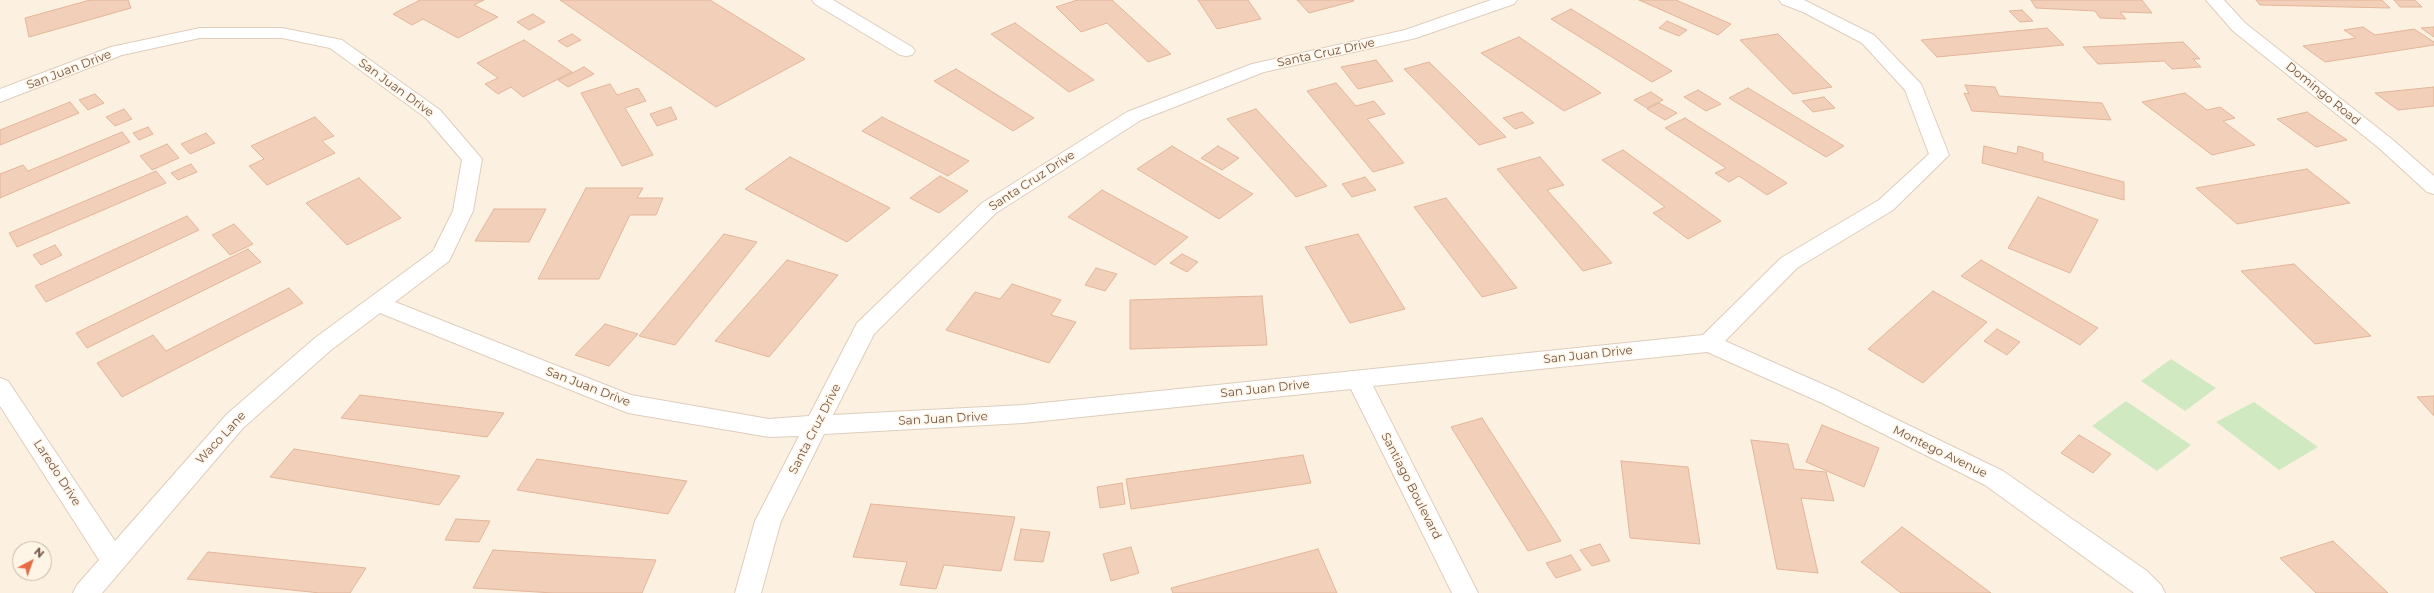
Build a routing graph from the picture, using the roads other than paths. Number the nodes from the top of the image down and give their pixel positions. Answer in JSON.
{"nodes":[{"id":1,"x":821,"y":0,"type":"edge"},
{"id":2,"x":1508,"y":0,"type":"edge"},
{"id":3,"x":1788,"y":0,"type":"edge"},
{"id":4,"x":2214,"y":0,"type":"edge"},
{"id":5,"x":906,"y":51,"type":"dead end"},
{"id":6,"x":0,"y":96,"type":"edge"},
{"id":7,"x":2434,"y":187,"type":"edge"},
{"id":8,"x":377,"y":303,"type":"junction"},
{"id":9,"x":1709,"y":343,"type":"junction"},
{"id":10,"x":1358,"y":379,"type":"junction"},
{"id":11,"x":0,"y":387,"type":"edge"},
{"id":12,"x":817,"y":425,"type":"junction"},
{"id":13,"x":113,"y":560,"type":"junction"},
{"id":14,"x":86,"y":593,"type":"edge"},
{"id":15,"x":748,"y":593,"type":"edge"},
{"id":16,"x":1465,"y":593,"type":"edge"},
{"id":17,"x":2152,"y":593,"type":"edge"}],
"edges":[{"from":1,"to":5,"type":"street"},
{"from":2,"to":12,"type":"street","name":"Santa Cruz Drive"},
{"from":3,"to":9,"type":"street"},
{"from":4,"to":7,"type":"street","name":"Domingo Road"},
{"from":6,"to":8,"type":"street","name":"San Juan Drive"},
{"from":8,"to":12,"type":"street","name":"San Juan Drive"},
{"from":8,"to":13,"type":"street","name":"Waco Lane"},
{"from":9,"to":10,"type":"street","name":"San Juan Drive"},
{"from":9,"to":17,"type":"street","name":"Montego Avenue"},
{"from":10,"to":12,"type":"street","name":"San Juan Drive"},
{"from":10,"to":16,"type":"street","name":"Santiago Boulevard"},
{"from":11,"to":13,"type":"street","name":"Laredo Drive"},
{"from":12,"to":15,"type":"street","name":"Santa Cruz Drive"},
{"from":13,"to":14,"type":"street","name":"Waco Lane"}]}
